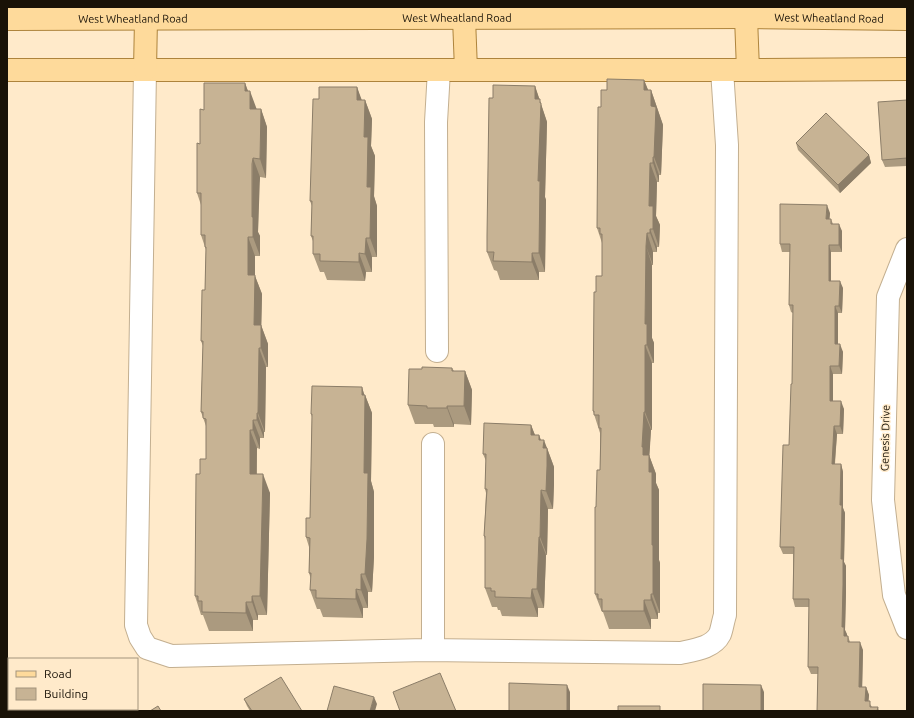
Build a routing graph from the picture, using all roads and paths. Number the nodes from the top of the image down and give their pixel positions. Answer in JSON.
{"nodes":[{"id":1,"x":746,"y":17,"type":"junction"},
{"id":2,"x":464,"y":18,"type":"junction"},
{"id":3,"x":7,"y":19,"type":"edge"},
{"id":4,"x":146,"y":19,"type":"junction"},
{"id":5,"x":907,"y":19,"type":"edge"},
{"id":6,"x":907,"y":69,"type":"edge"},
{"id":7,"x":7,"y":70,"type":"edge"},
{"id":8,"x":145,"y":70,"type":"junction"},
{"id":9,"x":439,"y":70,"type":"junction"},
{"id":10,"x":466,"y":70,"type":"junction"},
{"id":11,"x":722,"y":70,"type":"junction"},
{"id":12,"x":748,"y":70,"type":"junction"},
{"id":13,"x":907,"y":249,"type":"edge"},
{"id":14,"x":436,"y":351,"type":"dead end"},
{"id":15,"x":432,"y":444,"type":"dead end"},
{"id":16,"x":907,"y":628,"type":"edge"},
{"id":17,"x":433,"y":650,"type":"junction"}],
"edges":[{"from":1,"to":2,"type":"main road","name":"West Wheatland Road"},
{"from":1,"to":5,"type":"main road","name":"West Wheatland Road"},
{"from":1,"to":12,"type":"main road"},
{"from":2,"to":4,"type":"main road","name":"West Wheatland Road"},
{"from":2,"to":10,"type":"main road"},
{"from":3,"to":4,"type":"main road","name":"West Wheatland Road"},
{"from":4,"to":8,"type":"main road"},
{"from":6,"to":12,"type":"main road"},
{"from":7,"to":8,"type":"main road"},
{"from":8,"to":9,"type":"main road"},
{"from":8,"to":17,"type":"street"},
{"from":9,"to":10,"type":"main road"},
{"from":9,"to":14,"type":"street"},
{"from":10,"to":11,"type":"main road"},
{"from":11,"to":12,"type":"main road"},
{"from":11,"to":17,"type":"street"},
{"from":13,"to":16,"type":"street","name":"Genesis Drive"},
{"from":15,"to":17,"type":"street"}]}
